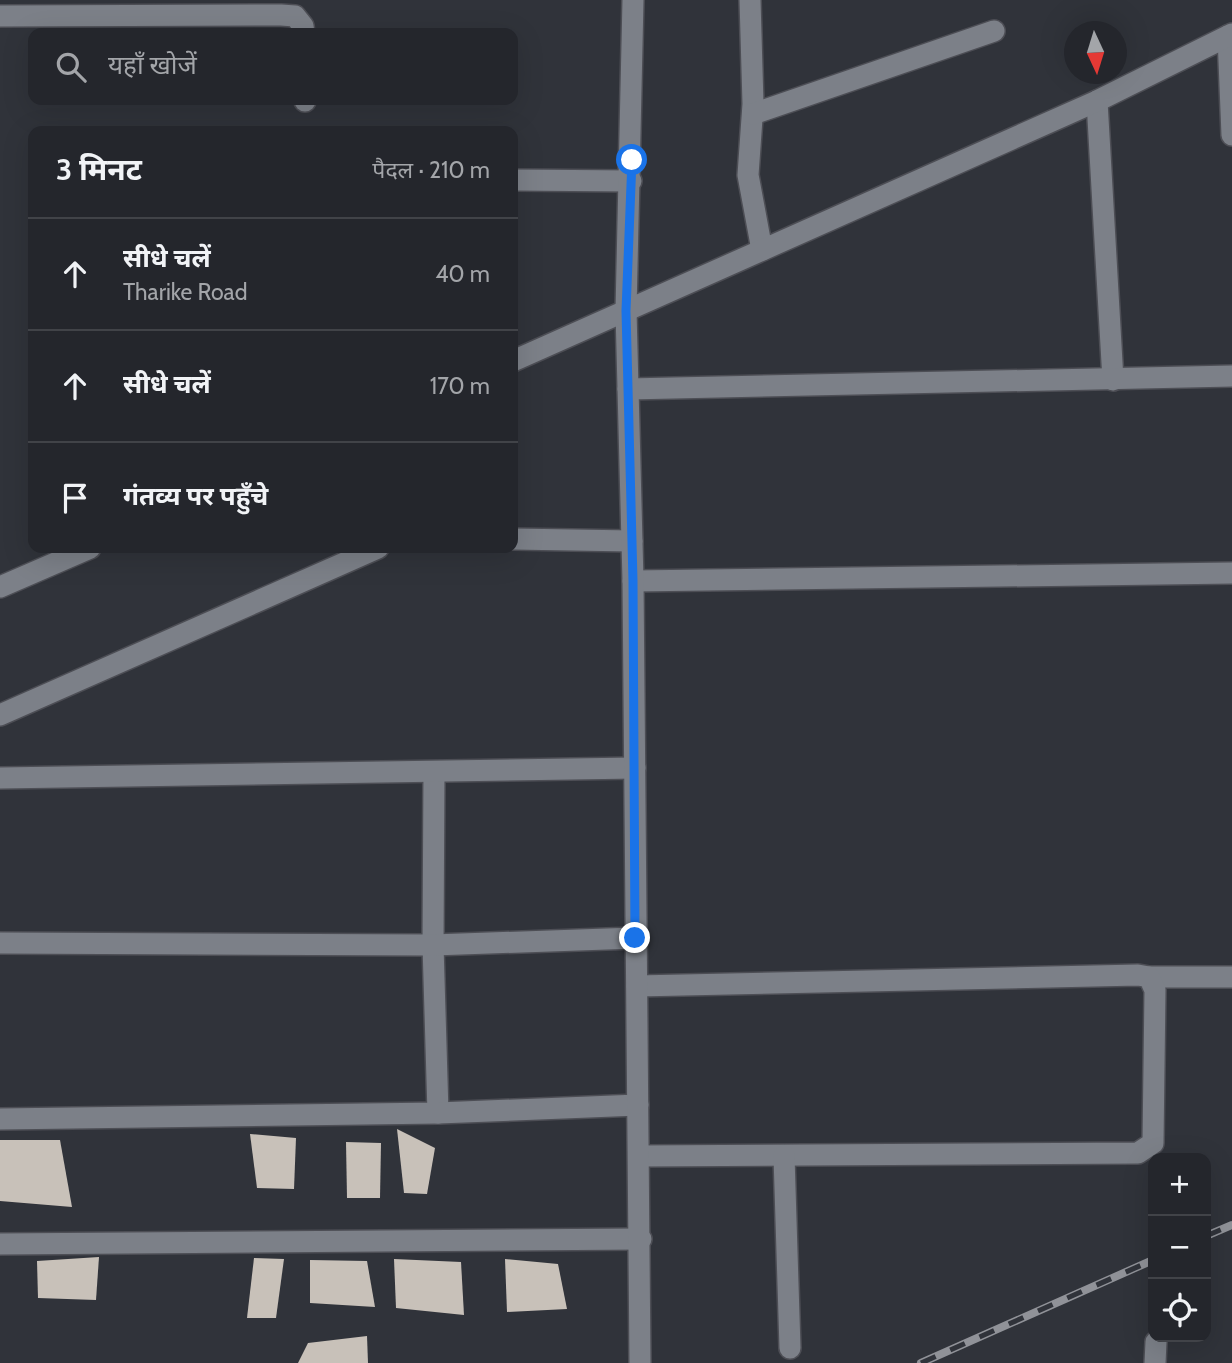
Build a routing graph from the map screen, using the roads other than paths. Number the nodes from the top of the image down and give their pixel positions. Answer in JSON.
{"nodes":[{"id":1,"x":633,"y":0,"type":"edge"},
{"id":2,"x":750,"y":0,"type":"edge"},
{"id":3,"x":0,"y":16,"type":"edge"},
{"id":4,"x":303,"y":28,"type":"edge"},
{"id":5,"x":994,"y":31,"type":"dead end"},
{"id":6,"x":1230,"y":35,"type":"edge"},
{"id":7,"x":1097,"y":101,"type":"junction"},
{"id":8,"x":753,"y":114,"type":"junction"},
{"id":9,"x":1232,"y":135,"type":"edge"},
{"id":10,"x":518,"y":180,"type":"edge"},
{"id":11,"x":631,"y":181,"type":"junction"},
{"id":12,"x":762,"y":250,"type":"junction"},
{"id":13,"x":626,"y":311,"type":"junction"},
{"id":14,"x":518,"y":359,"type":"edge"},
{"id":15,"x":1232,"y":376,"type":"edge"},
{"id":16,"x":1113,"y":380,"type":"junction"},
{"id":17,"x":628,"y":389,"type":"junction"},
{"id":18,"x":518,"y":539,"type":"edge"},
{"id":19,"x":632,"y":541,"type":"junction"},
{"id":20,"x":78,"y":553,"type":"edge"},
{"id":21,"x":367,"y":553,"type":"edge"},
{"id":22,"x":1232,"y":573,"type":"edge"},
{"id":23,"x":633,"y":581,"type":"junction"},
{"id":24,"x":0,"y":587,"type":"edge"},
{"id":25,"x":0,"y":715,"type":"edge"},
{"id":26,"x":635,"y":768,"type":"junction"},
{"id":27,"x":434,"y":772,"type":"junction"},
{"id":28,"x":0,"y":778,"type":"edge"},
{"id":29,"x":635,"y":938,"type":"junction"},
{"id":30,"x":0,"y":943,"type":"edge"},
{"id":31,"x":433,"y":945,"type":"junction"},
{"id":32,"x":1149,"y":977,"type":"junction"},
{"id":33,"x":1232,"y":977,"type":"edge"},
{"id":34,"x":637,"y":986,"type":"junction"},
{"id":35,"x":638,"y":1105,"type":"junction"},
{"id":36,"x":438,"y":1113,"type":"junction"},
{"id":37,"x":0,"y":1119,"type":"edge"},
{"id":38,"x":640,"y":1156,"type":"junction"},
{"id":39,"x":783,"y":1156,"type":"junction"},
{"id":40,"x":641,"y":1239,"type":"junction"},
{"id":41,"x":0,"y":1244,"type":"edge"},
{"id":42,"x":790,"y":1348,"type":"dead end"},
{"id":43,"x":640,"y":1363,"type":"edge"}],
"edges":[{"from":1,"to":11,"type":"street"},
{"from":2,"to":8,"type":"street"},
{"from":3,"to":4,"type":"street"},
{"from":5,"to":8,"type":"street"},
{"from":6,"to":7,"type":"street"},
{"from":6,"to":9,"type":"street"},
{"from":7,"to":12,"type":"street"},
{"from":7,"to":16,"type":"street"},
{"from":8,"to":12,"type":"street"},
{"from":10,"to":11,"type":"street"},
{"from":11,"to":13,"type":"street"},
{"from":12,"to":13,"type":"street"},
{"from":13,"to":14,"type":"street"},
{"from":13,"to":17,"type":"street"},
{"from":15,"to":16,"type":"street"},
{"from":16,"to":17,"type":"street"},
{"from":17,"to":19,"type":"street"},
{"from":18,"to":19,"type":"street"},
{"from":19,"to":23,"type":"street"},
{"from":20,"to":24,"type":"street"},
{"from":21,"to":25,"type":"street"},
{"from":22,"to":23,"type":"street"},
{"from":23,"to":26,"type":"street"},
{"from":26,"to":27,"type":"street"},
{"from":26,"to":29,"type":"street"},
{"from":27,"to":28,"type":"street"},
{"from":27,"to":31,"type":"street"},
{"from":29,"to":31,"type":"street"},
{"from":29,"to":34,"type":"street"},
{"from":30,"to":31,"type":"street"},
{"from":31,"to":36,"type":"street"},
{"from":32,"to":33,"type":"street"},
{"from":32,"to":34,"type":"street"},
{"from":32,"to":39,"type":"street"},
{"from":34,"to":35,"type":"street"},
{"from":35,"to":36,"type":"street"},
{"from":35,"to":38,"type":"street"},
{"from":36,"to":37,"type":"street"},
{"from":38,"to":39,"type":"street"},
{"from":38,"to":40,"type":"street"},
{"from":39,"to":42,"type":"street"},
{"from":40,"to":41,"type":"street"},
{"from":40,"to":43,"type":"street"}]}
